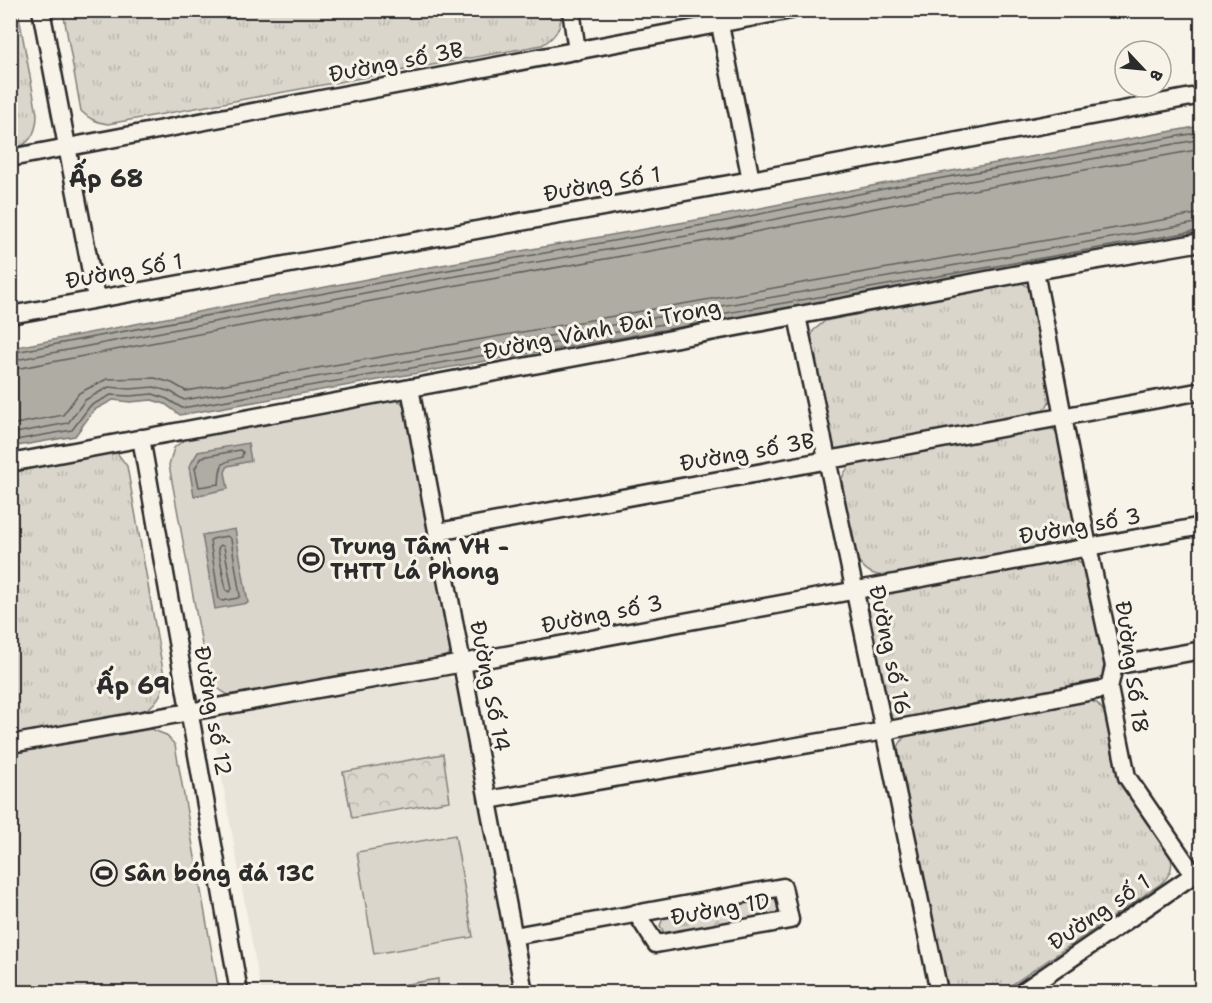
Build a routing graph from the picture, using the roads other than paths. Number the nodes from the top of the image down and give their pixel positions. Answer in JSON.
{"nodes":[{"id":1,"x":40,"y":10,"type":"edge"},
{"id":2,"x":571,"y":10,"type":"edge"},
{"id":3,"x":791,"y":10,"type":"edge"},
{"id":4,"x":718,"y":17,"type":"edge"},
{"id":5,"x":577,"y":51,"type":"junction"},
{"id":6,"x":1202,"y":95,"type":"edge"},
{"id":7,"x":66,"y":147,"type":"junction"},
{"id":8,"x":10,"y":158,"type":"edge"},
{"id":9,"x":751,"y":180,"type":"junction"},
{"id":10,"x":1202,"y":242,"type":"edge"},
{"id":11,"x":1035,"y":271,"type":"junction"},
{"id":12,"x":96,"y":298,"type":"junction"},
{"id":13,"x":10,"y":315,"type":"edge"},
{"id":14,"x":797,"y":316,"type":"junction"},
{"id":15,"x":410,"y":388,"type":"junction"},
{"id":16,"x":1202,"y":391,"type":"edge"},
{"id":17,"x":1064,"y":416,"type":"junction"},
{"id":18,"x":141,"y":438,"type":"junction"},
{"id":19,"x":828,"y":460,"type":"junction"},
{"id":20,"x":10,"y":463,"type":"edge"},
{"id":21,"x":1202,"y":526,"type":"edge"},
{"id":22,"x":438,"y":532,"type":"junction"},
{"id":23,"x":1088,"y":547,"type":"junction"},
{"id":24,"x":855,"y":590,"type":"junction"},
{"id":25,"x":1202,"y":650,"type":"edge"},
{"id":26,"x":463,"y":663,"type":"junction"},
{"id":27,"x":1114,"y":666,"type":"junction"},
{"id":28,"x":1110,"y":688,"type":"junction"},
{"id":29,"x":190,"y":712,"type":"junction"},
{"id":30,"x":884,"y":731,"type":"junction"},
{"id":31,"x":10,"y":744,"type":"edge"},
{"id":32,"x":488,"y":800,"type":"junction"},
{"id":33,"x":1198,"y":872,"type":"edge"},
{"id":34,"x":636,"y":913,"type":"junction"},
{"id":35,"x":514,"y":936,"type":"junction"},
{"id":36,"x":240,"y":993,"type":"edge"},
{"id":37,"x":524,"y":993,"type":"edge"},
{"id":38,"x":939,"y":993,"type":"edge"},
{"id":39,"x":1022,"y":993,"type":"edge"}],
"edges":[{"from":1,"to":7,"type":"street"},
{"from":2,"to":5,"type":"street"},
{"from":3,"to":4,"type":"street","name":"Đường số 3B"},
{"from":4,"to":5,"type":"street","name":"Đường số 3B"},
{"from":4,"to":9,"type":"street"},
{"from":5,"to":7,"type":"street","name":"Đường số 3B"},
{"from":6,"to":9,"type":"street","name":"Đường Số 1"},
{"from":7,"to":8,"type":"street","name":"Đường số 3B"},
{"from":7,"to":12,"type":"street"},
{"from":9,"to":12,"type":"street","name":"Đường Số 1"},
{"from":10,"to":11,"type":"street","name":"Đường Vành Đai Trong"},
{"from":11,"to":14,"type":"street","name":"Đường Vành Đai Trong"},
{"from":11,"to":17,"type":"street","name":"Đường Số 18"},
{"from":12,"to":13,"type":"street","name":"Đường Số 1"},
{"from":14,"to":15,"type":"street","name":"Đường Vành Đai Trong"},
{"from":14,"to":19,"type":"street","name":"Đường số 16"},
{"from":15,"to":18,"type":"street","name":"Đường Vành Đai Trong"},
{"from":15,"to":22,"type":"street","name":"Đường Số 14"},
{"from":16,"to":17,"type":"street","name":"Đường số 3B"},
{"from":17,"to":19,"type":"street","name":"Đường số 3B"},
{"from":17,"to":23,"type":"street","name":"Đường Số 18"},
{"from":18,"to":20,"type":"street","name":"Đường Vành Đai Trong"},
{"from":18,"to":29,"type":"street","name":"Đường số 12"},
{"from":19,"to":22,"type":"street","name":"Đường số 3B"},
{"from":19,"to":24,"type":"street","name":"Đường số 16"},
{"from":21,"to":23,"type":"street","name":"Đường số 3"},
{"from":22,"to":26,"type":"street","name":"Đường Số 14"},
{"from":23,"to":24,"type":"street","name":"Đường số 3"},
{"from":23,"to":27,"type":"street","name":"Đường Số 18"},
{"from":24,"to":26,"type":"street","name":"Đường số 3"},
{"from":24,"to":30,"type":"street","name":"Đường số 16"},
{"from":25,"to":27,"type":"street"},
{"from":26,"to":29,"type":"street","name":"Đường số 3"},
{"from":26,"to":32,"type":"street","name":"Đường Số 14"},
{"from":27,"to":28,"type":"street","name":"Đường Số 18"},
{"from":28,"to":30,"type":"street"},
{"from":28,"to":33,"type":"street","name":"Đường Số 18"},
{"from":29,"to":31,"type":"street","name":"Đường số 3"},
{"from":29,"to":36,"type":"street","name":"Đường số 12"},
{"from":30,"to":32,"type":"street"},
{"from":30,"to":38,"type":"street","name":"Đường số 16"},
{"from":32,"to":35,"type":"street","name":"Đường Số 14"},
{"from":33,"to":39,"type":"street","name":"Đường số 1"},
{"from":34,"to":34,"type":"street","name":"Đường 1D"},
{"from":34,"to":35,"type":"street","name":"Đường 1D"},
{"from":35,"to":37,"type":"street","name":"Đường Số 14"}]}
